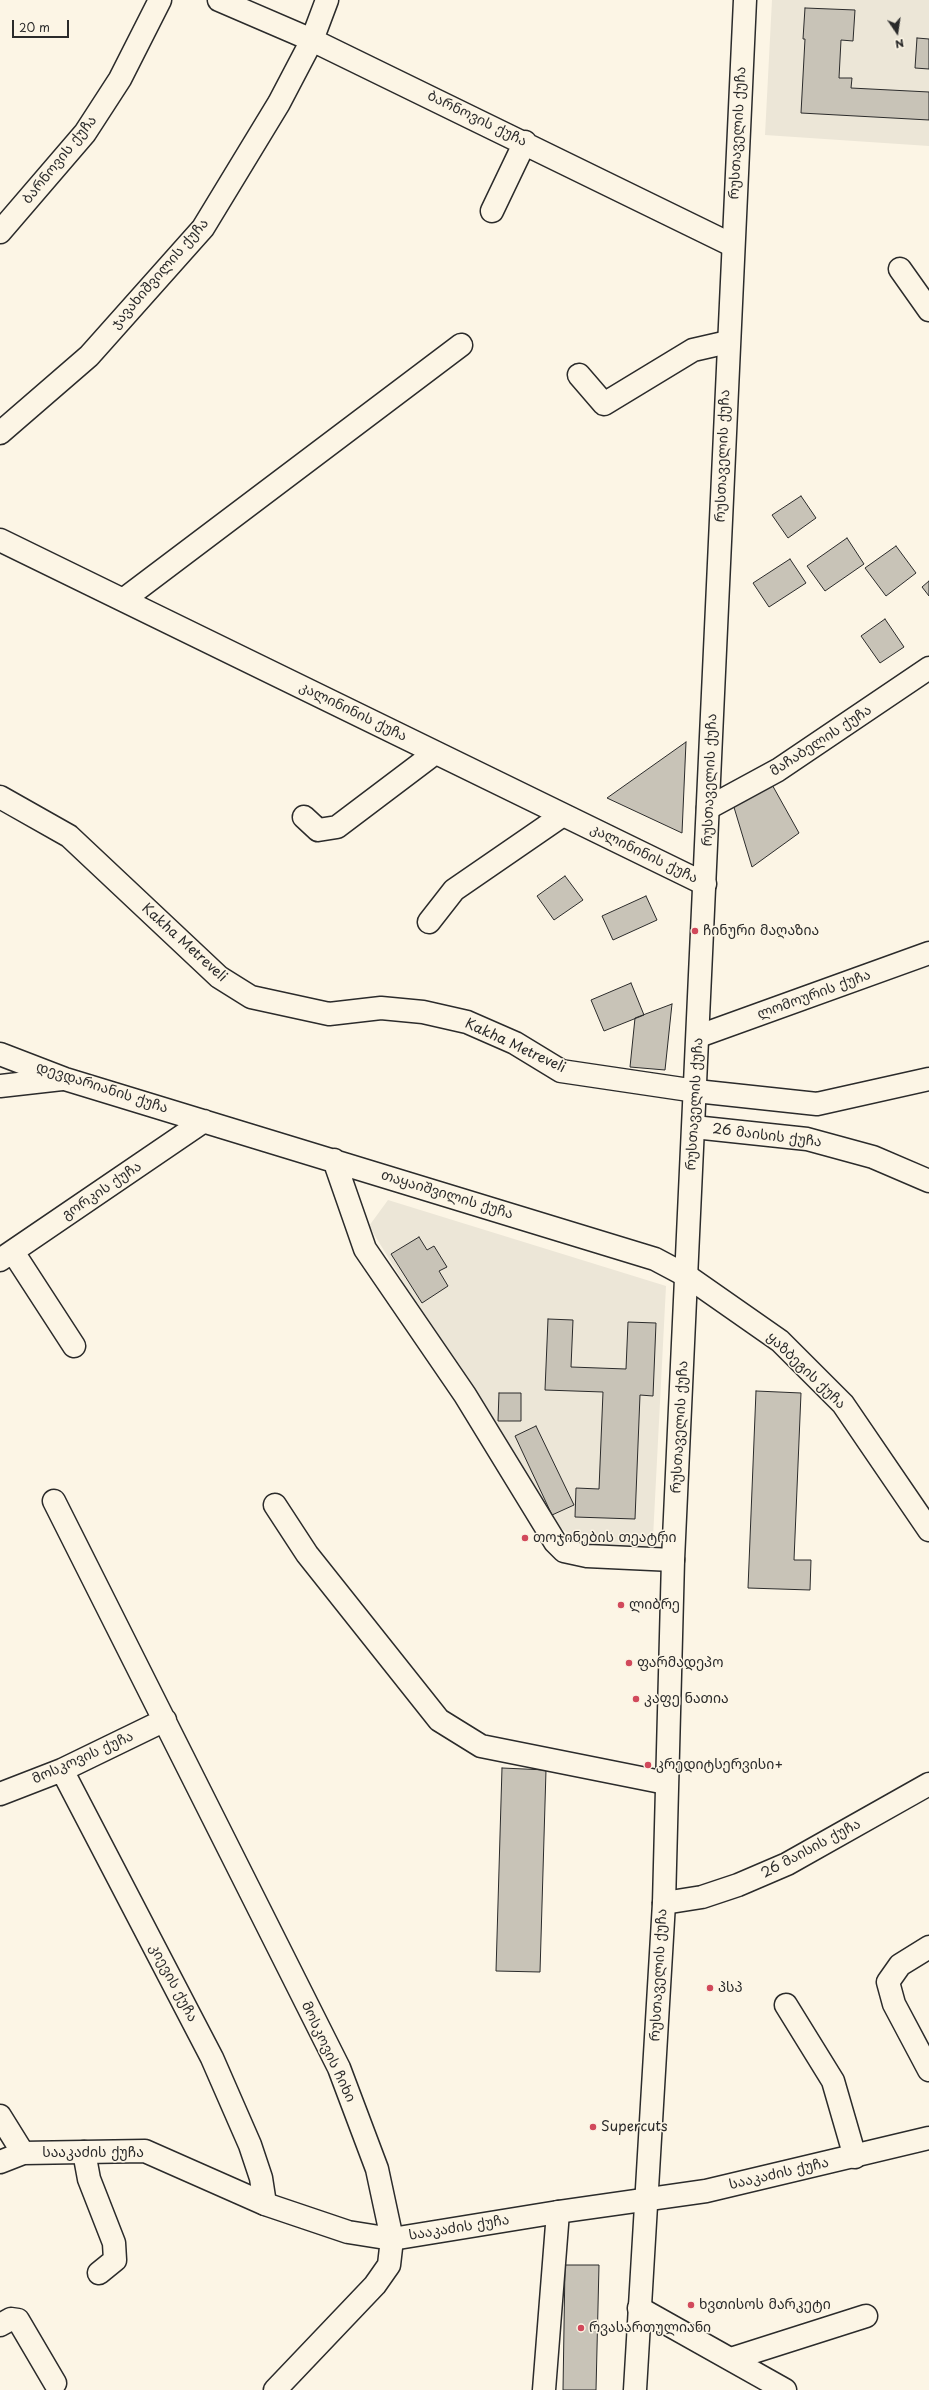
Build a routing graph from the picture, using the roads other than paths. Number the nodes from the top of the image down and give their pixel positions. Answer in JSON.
{"nodes":[{"id":1,"x":160,"y":0,"type":"edge"},
{"id":2,"x":219,"y":0,"type":"edge"},
{"id":3,"x":327,"y":0,"type":"edge"},
{"id":4,"x":745,"y":0,"type":"edge"},
{"id":5,"x":312,"y":40,"type":"junction"},
{"id":6,"x":525,"y":142,"type":"junction"},
{"id":7,"x":492,"y":211,"type":"dead end"},
{"id":8,"x":0,"y":232,"type":"edge"},
{"id":9,"x":732,"y":245,"type":"junction"},
{"id":10,"x":900,"y":269,"type":"dead end"},
{"id":11,"x":929,"y":310,"type":"edge"},
{"id":12,"x":728,"y":342,"type":"junction"},
{"id":13,"x":461,"y":344,"type":"dead end"},
{"id":14,"x":579,"y":375,"type":"dead end"},
{"id":15,"x":0,"y":433,"type":"edge"},
{"id":16,"x":0,"y":540,"type":"edge"},
{"id":17,"x":123,"y":600,"type":"junction"},
{"id":18,"x":929,"y":668,"type":"edge"},
{"id":19,"x":435,"y":753,"type":"junction"},
{"id":20,"x":0,"y":798,"type":"edge"},
{"id":21,"x":708,"y":808,"type":"junction"},
{"id":22,"x":563,"y":815,"type":"junction"},
{"id":23,"x":304,"y":817,"type":"dead end"},
{"id":24,"x":705,"y":884,"type":"junction"},
{"id":25,"x":429,"y":922,"type":"dead end"},
{"id":26,"x":929,"y":953,"type":"edge"},
{"id":27,"x":699,"y":1036,"type":"junction"},
{"id":28,"x":0,"y":1054,"type":"edge"},
{"id":29,"x":929,"y":1078,"type":"edge"},
{"id":30,"x":65,"y":1079,"type":"junction"},
{"id":31,"x":0,"y":1086,"type":"edge"},
{"id":32,"x":696,"y":1091,"type":"junction"},
{"id":33,"x":204,"y":1121,"type":"junction"},
{"id":34,"x":694,"y":1128,"type":"junction"},
{"id":35,"x":334,"y":1160,"type":"junction"},
{"id":36,"x":929,"y":1181,"type":"edge"},
{"id":37,"x":6,"y":1256,"type":"edge"},
{"id":38,"x":687,"y":1276,"type":"junction"},
{"id":39,"x":74,"y":1346,"type":"dead end"},
{"id":40,"x":54,"y":1501,"type":"dead end"},
{"id":41,"x":275,"y":1505,"type":"dead end"},
{"id":42,"x":929,"y":1530,"type":"edge"},
{"id":43,"x":673,"y":1560,"type":"junction"},
{"id":44,"x":165,"y":1720,"type":"junction"},
{"id":45,"x":62,"y":1770,"type":"junction"},
{"id":46,"x":666,"y":1783,"type":"junction"},
{"id":47,"x":929,"y":1784,"type":"edge"},
{"id":48,"x":0,"y":1794,"type":"edge"},
{"id":49,"x":664,"y":1903,"type":"junction"},
{"id":50,"x":929,"y":1947,"type":"edge"},
{"id":51,"x":786,"y":2005,"type":"dead end"},
{"id":52,"x":929,"y":2070,"type":"edge"},
{"id":53,"x":0,"y":2116,"type":"edge"},
{"id":54,"x":929,"y":2138,"type":"edge"},
{"id":55,"x":84,"y":2152,"type":"junction"},
{"id":56,"x":23,"y":2153,"type":"junction"},
{"id":57,"x":855,"y":2157,"type":"junction"},
{"id":58,"x":0,"y":2162,"type":"edge"},
{"id":59,"x":646,"y":2201,"type":"junction"},
{"id":60,"x":265,"y":2204,"type":"junction"},
{"id":61,"x":558,"y":2212,"type":"junction"},
{"id":62,"x":392,"y":2239,"type":"junction"},
{"id":63,"x":99,"y":2272,"type":"dead end"},
{"id":64,"x":639,"y":2308,"type":"junction"},
{"id":65,"x":866,"y":2316,"type":"dead end"},
{"id":66,"x":0,"y":2326,"type":"edge"},
{"id":67,"x":731,"y":2359,"type":"junction"},
{"id":68,"x":55,"y":2383,"type":"dead end"},
{"id":69,"x":276,"y":2390,"type":"edge"},
{"id":70,"x":544,"y":2390,"type":"edge"},
{"id":71,"x":635,"y":2390,"type":"edge"},
{"id":72,"x":785,"y":2390,"type":"edge"}],
"edges":[{"from":1,"to":8,"type":"street","name":"ბარნოვის ქუჩა"},
{"from":2,"to":5,"type":"street","name":"ბარნოვის ქუჩა"},
{"from":3,"to":5,"type":"street","name":"ჯავახიშვილის ქუჩა"},
{"from":4,"to":9,"type":"street","name":"რუსთაველის ქუჩა"},
{"from":5,"to":6,"type":"street","name":"ბარნოვის ქუჩა"},
{"from":5,"to":15,"type":"street","name":"ჯავახიშვილის ქუჩა"},
{"from":6,"to":7,"type":"street"},
{"from":6,"to":9,"type":"street","name":"ბარნოვის ქუჩა"},
{"from":9,"to":12,"type":"street","name":"რუსთაველის ქუჩა"},
{"from":10,"to":11,"type":"street"},
{"from":12,"to":14,"type":"street"},
{"from":12,"to":21,"type":"street","name":"რუსთაველის ქუჩა"},
{"from":13,"to":17,"type":"street"},
{"from":16,"to":17,"type":"street","name":"კალინინის ქუჩა"},
{"from":17,"to":19,"type":"street","name":"კალინინის ქუჩა"},
{"from":18,"to":21,"type":"street","name":"მაჩაბელის ქუჩა"},
{"from":19,"to":22,"type":"street","name":"კალინინის ქუჩა"},
{"from":19,"to":23,"type":"street"},
{"from":20,"to":32,"type":"street","name":"Kakha Metreveli"},
{"from":21,"to":24,"type":"street","name":"რუსთაველის ქუჩა"},
{"from":22,"to":24,"type":"street","name":"კალინინის ქუჩა"},
{"from":22,"to":25,"type":"street"},
{"from":24,"to":27,"type":"street","name":"რუსთაველის ქუჩა"},
{"from":26,"to":27,"type":"street","name":"ლომოურის ქუჩა"},
{"from":27,"to":32,"type":"street","name":"რუსთაველის ქუჩა"},
{"from":28,"to":30,"type":"street","name":"დევდარიანის ქუჩა"},
{"from":29,"to":32,"type":"street","name":"Kakha Metreveli"},
{"from":30,"to":31,"type":"street"},
{"from":30,"to":33,"type":"street","name":"დევდარიანის ქუჩა"},
{"from":32,"to":34,"type":"street","name":"რუსთაველის ქუჩა"},
{"from":33,"to":35,"type":"street","name":"თაყაიშვილის ქუჩა"},
{"from":33,"to":37,"type":"street","name":"გორკის ქუჩა"},
{"from":34,"to":36,"type":"street","name":"26 მაისის ქუჩა"},
{"from":34,"to":38,"type":"street","name":"რუსთაველის ქუჩა"},
{"from":35,"to":38,"type":"street","name":"თაყაიშვილის ქუჩა"},
{"from":35,"to":43,"type":"street"},
{"from":37,"to":39,"type":"street"},
{"from":38,"to":42,"type":"street","name":"ყაზბეგის ქუჩა"},
{"from":38,"to":43,"type":"street","name":"რუსთაველის ქუჩა"},
{"from":40,"to":44,"type":"street","name":"მოსკოვის ჩიხი"},
{"from":41,"to":46,"type":"street"},
{"from":43,"to":46,"type":"street","name":"რუსთაველის ქუჩა"},
{"from":44,"to":45,"type":"street","name":"მოსკოვის ქუჩა"},
{"from":44,"to":62,"type":"street","name":"მოსკოვის ჩიხი"},
{"from":45,"to":48,"type":"street","name":"მოსკოვის ქუჩა"},
{"from":45,"to":60,"type":"street","name":"კიევის ქუჩა"},
{"from":46,"to":49,"type":"street","name":"რუსთაველის ქუჩა"},
{"from":47,"to":49,"type":"street","name":"26 მაისის ქუჩა"},
{"from":49,"to":59,"type":"street","name":"რუსთაველის ქუჩა"},
{"from":50,"to":52,"type":"street"},
{"from":51,"to":57,"type":"street"},
{"from":53,"to":56,"type":"street"},
{"from":54,"to":57,"type":"street","name":"სააკაძის ქუჩა"},
{"from":55,"to":56,"type":"street","name":"სააკაძის ქუჩა"},
{"from":55,"to":60,"type":"street","name":"სააკაძის ქუჩა"},
{"from":55,"to":63,"type":"street"},
{"from":56,"to":58,"type":"street","name":"სააკაძის ქუჩა"},
{"from":57,"to":59,"type":"street","name":"სააკაძის ქუჩა"},
{"from":59,"to":61,"type":"street","name":"სააკაძის ქუჩა"},
{"from":59,"to":64,"type":"street","name":"რუსთაველის ქუჩა"},
{"from":60,"to":62,"type":"street","name":"სააკაძის ქუჩა"},
{"from":61,"to":62,"type":"street","name":"სააკაძის ქუჩა"},
{"from":61,"to":70,"type":"street"},
{"from":62,"to":69,"type":"street","name":"მოსკოვის ჩიხი"},
{"from":64,"to":67,"type":"street"},
{"from":64,"to":71,"type":"street","name":"რუსთაველის ქუჩა"},
{"from":65,"to":67,"type":"street"},
{"from":66,"to":68,"type":"street"},
{"from":67,"to":72,"type":"street"}]}
